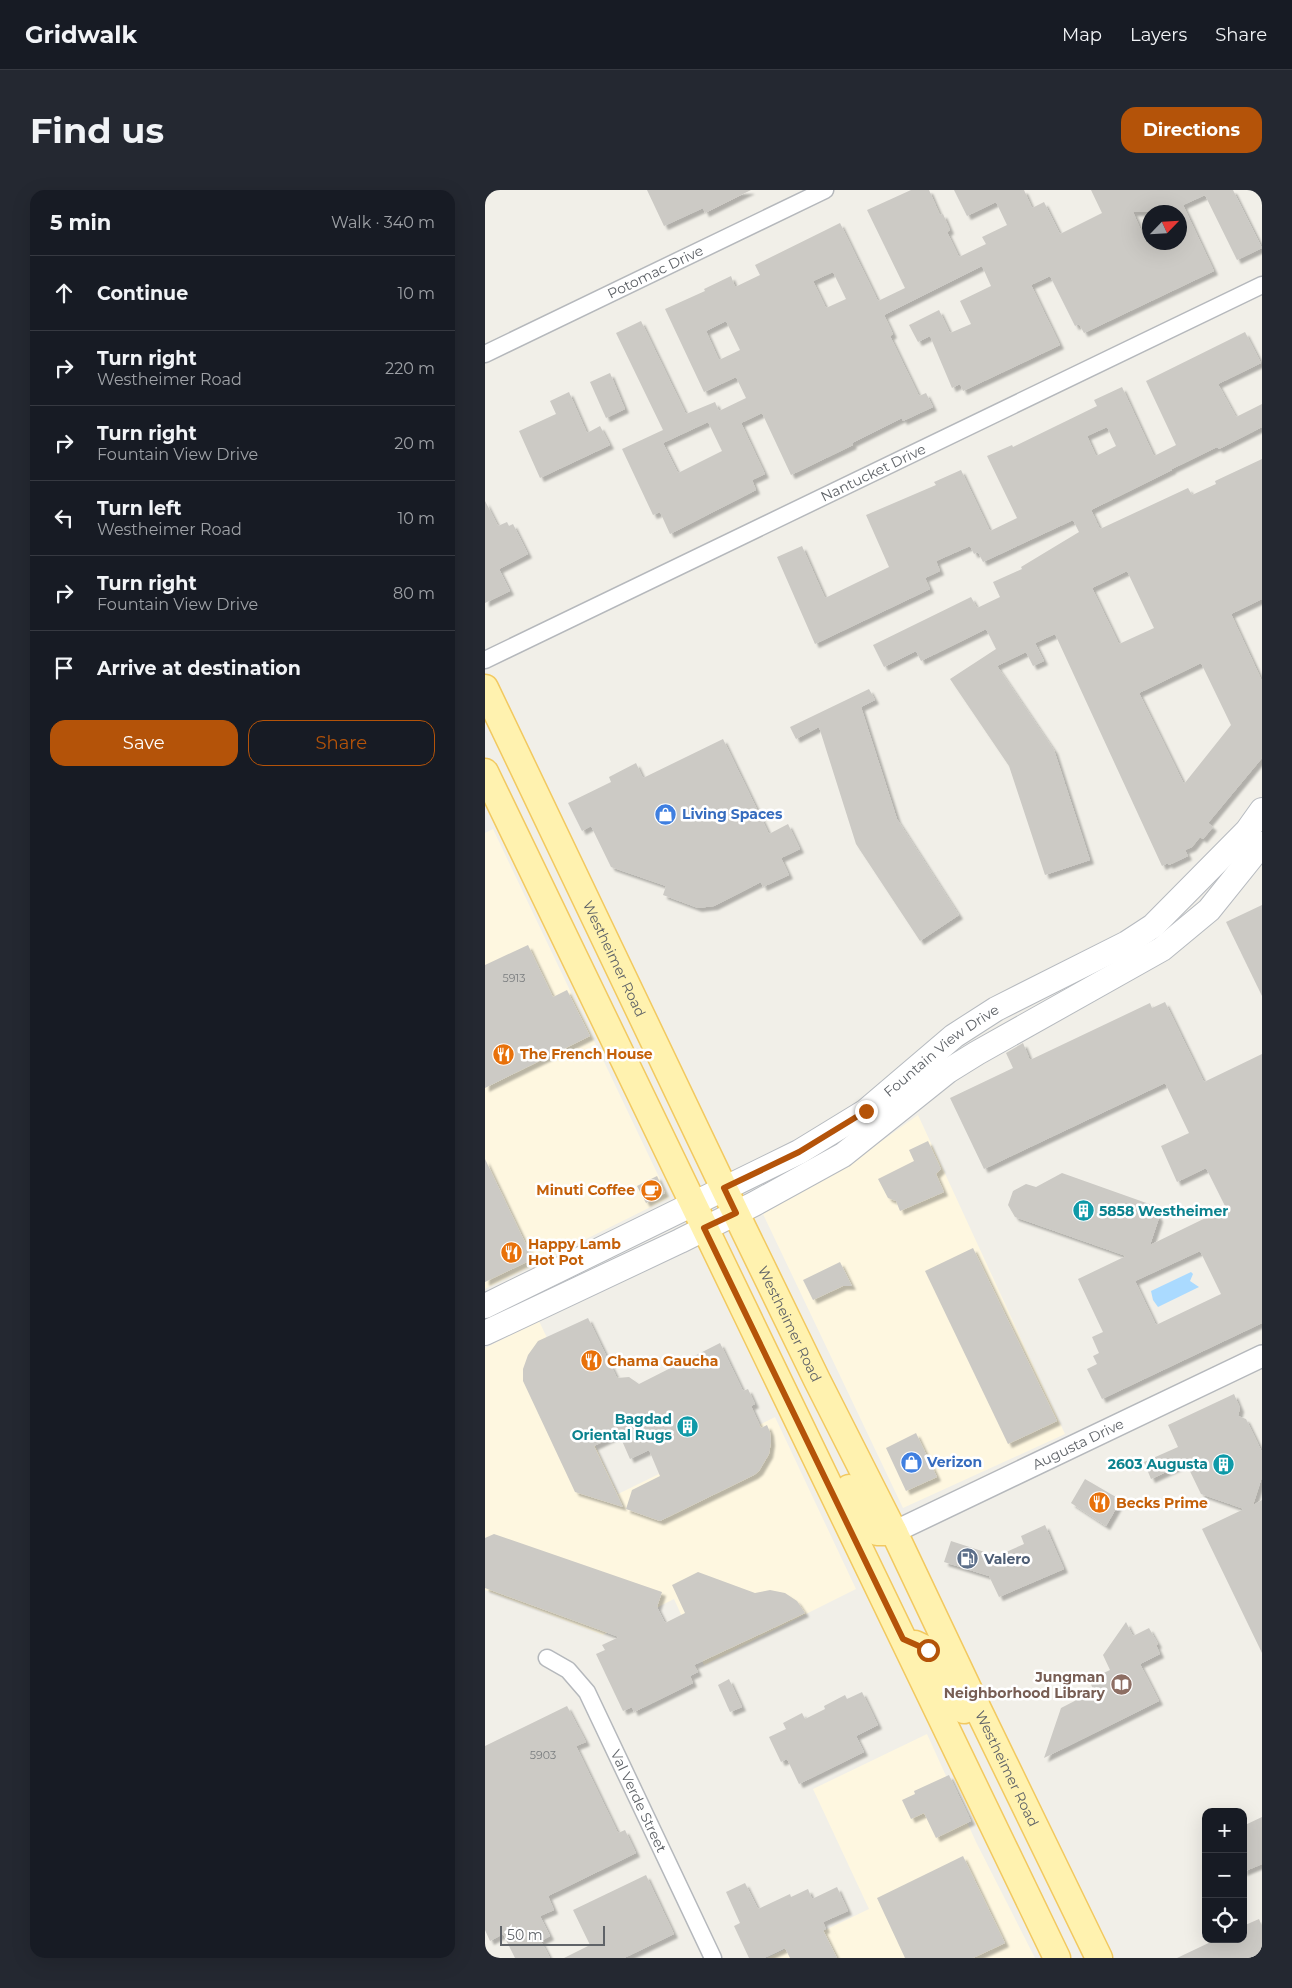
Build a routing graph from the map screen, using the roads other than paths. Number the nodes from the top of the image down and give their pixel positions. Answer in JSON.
{"nodes":[{"id":1,"x":825,"y":190,"type":"edge"},
{"id":2,"x":1262,"y":285,"type":"edge"},
{"id":3,"x":485,"y":354,"type":"edge"},
{"id":4,"x":485,"y":660,"type":"edge"},
{"id":5,"x":485,"y":688,"type":"edge"},
{"id":6,"x":485,"y":715,"type":"edge"},
{"id":7,"x":521,"y":762,"type":"junction"},
{"id":8,"x":485,"y":772,"type":"edge"},
{"id":9,"x":1262,"y":810,"type":"edge"},
{"id":10,"x":1262,"y":844,"type":"edge"},
{"id":11,"x":526,"y":854,"type":"junction"},
{"id":12,"x":594,"y":914,"type":"junction"},
{"id":13,"x":562,"y":932,"type":"junction"},
{"id":14,"x":1133,"y":953,"type":"junction"},
{"id":15,"x":643,"y":1018,"type":"junction"},
{"id":16,"x":934,"y":1051,"type":"junction"},
{"id":17,"x":913,"y":1070,"type":"junction"},
{"id":18,"x":948,"y":1071,"type":"junction"},
{"id":19,"x":927,"y":1088,"type":"junction"},
{"id":20,"x":724,"y":1188,"type":"junction"},
{"id":21,"x":692,"y":1204,"type":"junction"},
{"id":22,"x":736,"y":1213,"type":"junction"},
{"id":23,"x":704,"y":1228,"type":"junction"},
{"id":24,"x":485,"y":1306,"type":"edge"},
{"id":25,"x":485,"y":1333,"type":"edge"},
{"id":26,"x":1262,"y":1356,"type":"edge"},
{"id":27,"x":819,"y":1464,"type":"junction"},
{"id":28,"x":894,"y":1532,"type":"junction"},
{"id":29,"x":903,"y":1639,"type":"junction"},
{"id":30,"x":547,"y":1658,"type":"dead end"},
{"id":31,"x":976,"y":1705,"type":"junction"},
{"id":32,"x":948,"y":1734,"type":"junction"},
{"id":33,"x":1030,"y":1818,"type":"junction"},
{"id":34,"x":713,"y":1958,"type":"edge"},
{"id":35,"x":1057,"y":1958,"type":"edge"},
{"id":36,"x":1099,"y":1958,"type":"edge"}],
"edges":[{"from":1,"to":3,"type":"street","name":"Potomac Drive"},
{"from":2,"to":4,"type":"street","name":"Nantucket Drive"},
{"from":5,"to":7,"type":"main road","name":"Westheimer Road"},
{"from":6,"to":7,"type":"main road"},
{"from":7,"to":12,"type":"main road","name":"Westheimer Road"},
{"from":8,"to":11,"type":"main road"},
{"from":9,"to":14,"type":"main road","name":"Fountain View Drive"},
{"from":10,"to":14,"type":"main road","name":"Fountain View Drive"},
{"from":11,"to":12,"type":"main road"},
{"from":11,"to":13,"type":"main road"},
{"from":12,"to":15,"type":"main road","name":"Westheimer Road"},
{"from":13,"to":15,"type":"main road"},
{"from":13,"to":21,"type":"main road"},
{"from":14,"to":16,"type":"main road","name":"Fountain View Drive"},
{"from":14,"to":18,"type":"main road","name":"Fountain View Drive"},
{"from":15,"to":20,"type":"main road","name":"Westheimer Road"},
{"from":16,"to":17,"type":"main road","name":"Fountain View Drive"},
{"from":16,"to":18,"type":"main road"},
{"from":17,"to":19,"type":"main road"},
{"from":17,"to":20,"type":"main road","name":"Fountain View Drive"},
{"from":18,"to":19,"type":"main road","name":"Fountain View Drive"},
{"from":19,"to":22,"type":"main road","name":"Fountain View Drive"},
{"from":20,"to":21,"type":"main road","name":"Fountain View Drive"},
{"from":20,"to":22,"type":"main road","name":"Westheimer Road"},
{"from":21,"to":23,"type":"main road"},
{"from":21,"to":24,"type":"main road","name":"Fountain View Drive"},
{"from":22,"to":23,"type":"main road","name":"Fountain View Drive"},
{"from":22,"to":28,"type":"main road","name":"Westheimer Road"},
{"from":23,"to":25,"type":"main road","name":"Fountain View Drive"},
{"from":23,"to":27,"type":"main road"},
{"from":26,"to":28,"type":"street","name":"Augusta Drive"},
{"from":27,"to":28,"type":"main road"},
{"from":27,"to":29,"type":"main road"},
{"from":28,"to":31,"type":"main road","name":"Westheimer Road"},
{"from":29,"to":31,"type":"main road"},
{"from":29,"to":32,"type":"main road"},
{"from":30,"to":34,"type":"street","name":"Val Verde Street"},
{"from":31,"to":33,"type":"main road","name":"Westheimer Road"},
{"from":32,"to":33,"type":"main road"},
{"from":32,"to":35,"type":"main road"},
{"from":33,"to":36,"type":"main road","name":"Westheimer Road"}]}
